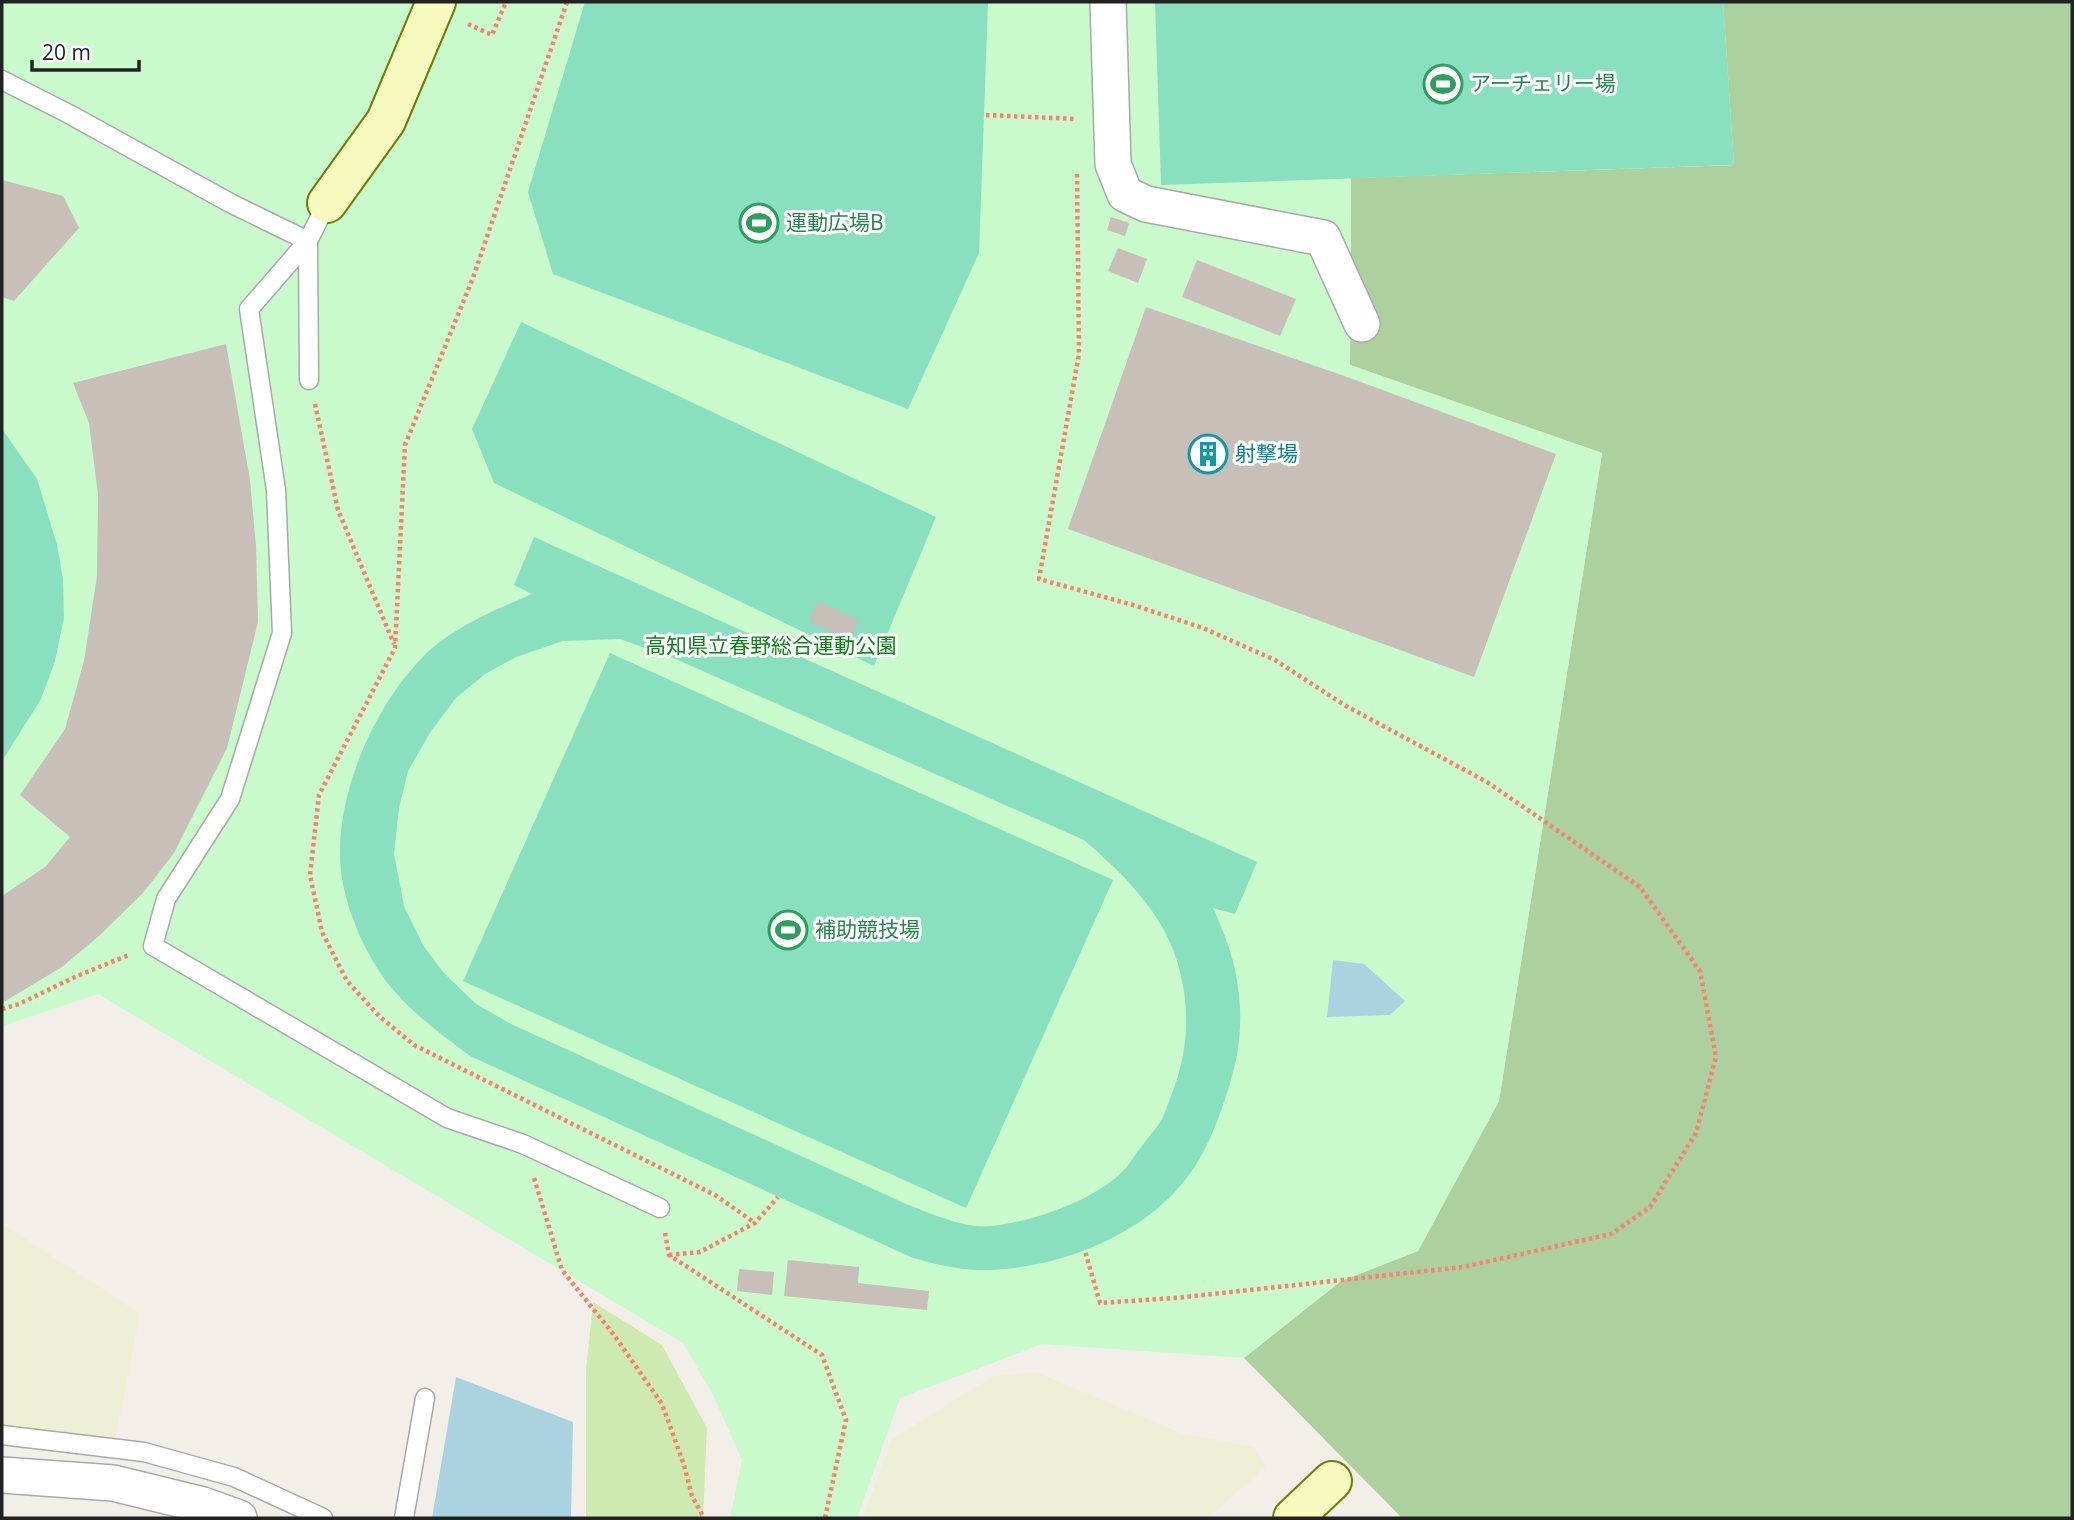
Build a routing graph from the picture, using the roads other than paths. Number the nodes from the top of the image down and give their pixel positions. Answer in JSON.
{"nodes":[{"id":1,"x":1108,"y":2,"type":"edge"},
{"id":2,"x":435,"y":5,"type":"edge"},
{"id":3,"x":2,"y":80,"type":"edge"},
{"id":4,"x":327,"y":203,"type":"joint"},
{"id":5,"x":308,"y":241,"type":"junction"},
{"id":6,"x":1362,"y":324,"type":"dead end"},
{"id":7,"x":309,"y":380,"type":"road end"},
{"id":8,"x":660,"y":1208,"type":"road end"},
{"id":9,"x":425,"y":1398,"type":"dead end"},
{"id":10,"x":2,"y":1435,"type":"edge"},
{"id":11,"x":2,"y":1475,"type":"edge"},
{"id":12,"x":1332,"y":1482,"type":"dead end"},
{"id":13,"x":239,"y":1518,"type":"edge"},
{"id":14,"x":323,"y":1518,"type":"edge"},
{"id":15,"x":404,"y":1518,"type":"edge"},
{"id":16,"x":1293,"y":1518,"type":"edge"}],
"edges":[{"from":1,"to":6,"type":"street"},
{"from":2,"to":4,"type":"street"},
{"from":3,"to":5,"type":"lane"},
{"from":4,"to":5,"type":"lane"},
{"from":5,"to":7,"type":"lane"},
{"from":5,"to":8,"type":"lane"},
{"from":9,"to":15,"type":"lane"},
{"from":10,"to":14,"type":"lane"},
{"from":11,"to":13,"type":"street"},
{"from":12,"to":16,"type":"street"}]}
